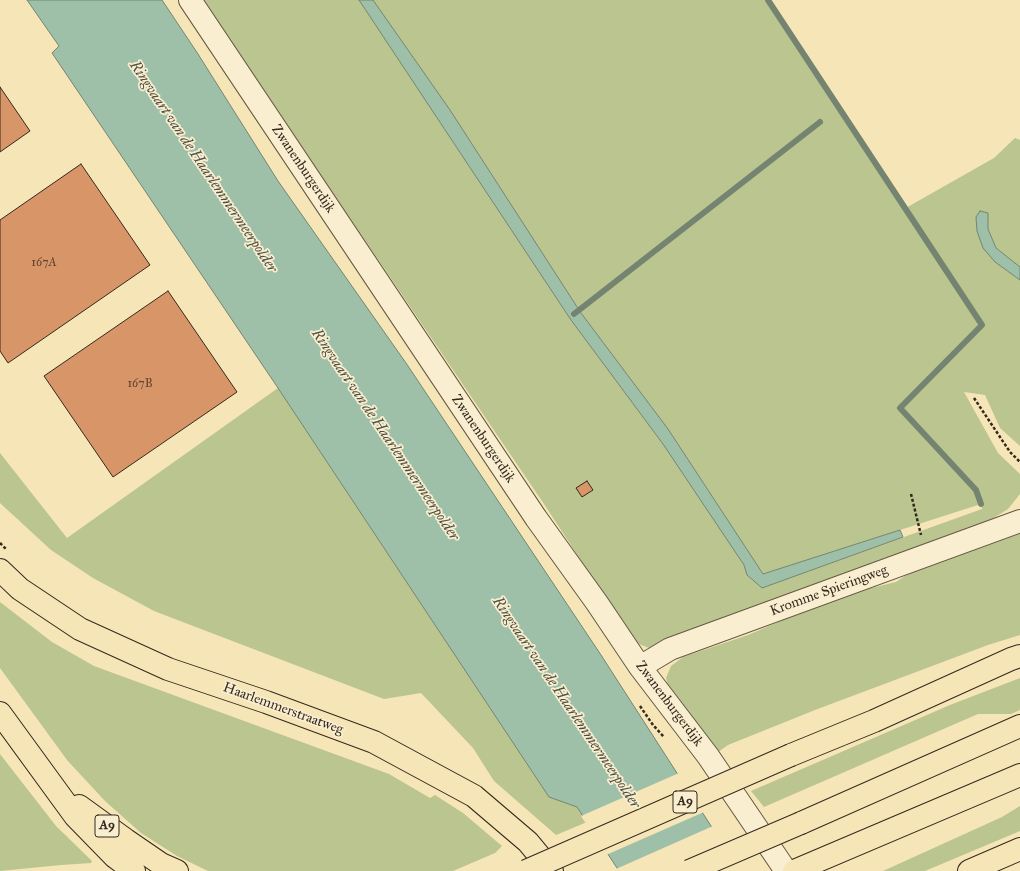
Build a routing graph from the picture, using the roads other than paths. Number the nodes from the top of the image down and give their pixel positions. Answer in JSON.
{"nodes":[{"id":1,"x":190,"y":0,"type":"edge"},
{"id":2,"x":1020,"y":521,"type":"edge"},
{"id":3,"x":0,"y":570,"type":"edge"},
{"id":4,"x":1020,"y":656,"type":"edge"},
{"id":5,"x":640,"y":667,"type":"junction"},
{"id":6,"x":0,"y":713,"type":"edge"},
{"id":7,"x":1020,"y":726,"type":"edge"},
{"id":8,"x":43,"y":772,"type":"junction"},
{"id":9,"x":1020,"y":775,"type":"edge"},
{"id":10,"x":1020,"y":849,"type":"edge"},
{"id":11,"x":134,"y":871,"type":"edge"},
{"id":12,"x":177,"y":871,"type":"edge"},
{"id":13,"x":526,"y":871,"type":"edge"},
{"id":14,"x":552,"y":871,"type":"edge"},
{"id":15,"x":689,"y":871,"type":"edge"},
{"id":16,"x":786,"y":871,"type":"edge"},
{"id":17,"x":794,"y":871,"type":"edge"},
{"id":18,"x":969,"y":871,"type":"edge"}],
"edges":[{"from":1,"to":5,"type":"street","name":"Zwanenburgerdijk"},
{"from":2,"to":5,"type":"street","name":"Kromme Spieringweg"},
{"from":3,"to":14,"type":"main road","name":"Haarlemmerstraatweg"},
{"from":4,"to":13,"type":"main road","number":"A9","bridge":true},
{"from":5,"to":16,"type":"street","name":"Zwanenburgerdijk"},
{"from":6,"to":8,"type":"main road"},
{"from":7,"to":15,"type":"main road","bridge":true},
{"from":8,"to":11,"type":"main road"},
{"from":8,"to":12,"type":"main road","number":"A9"},
{"from":9,"to":17,"type":"main road"},
{"from":10,"to":18,"type":"main road"}]}
